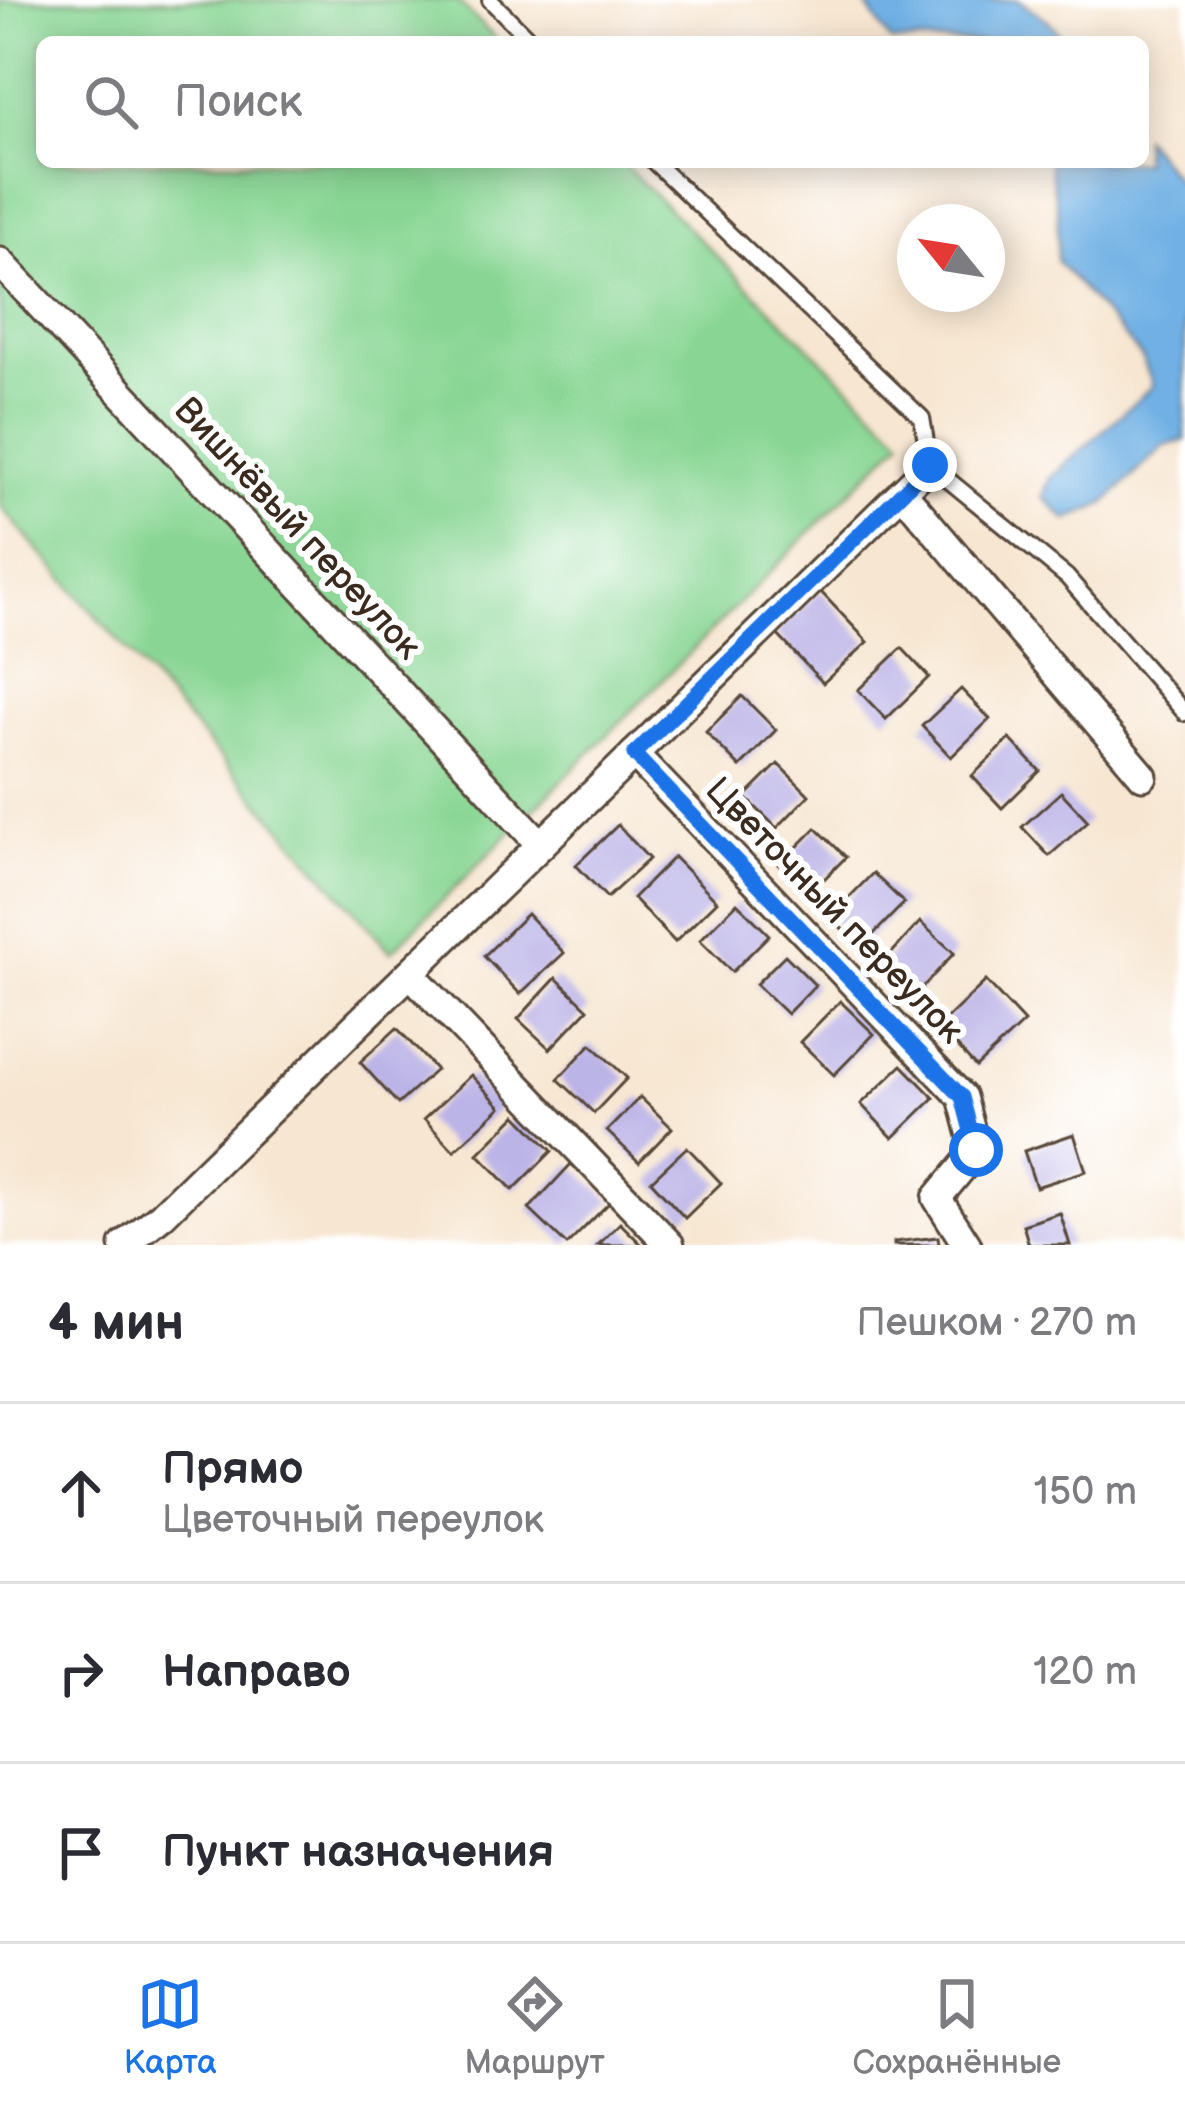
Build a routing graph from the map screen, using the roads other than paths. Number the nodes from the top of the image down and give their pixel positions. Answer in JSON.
{"nodes":[{"id":1,"x":490,"y":0,"type":"edge"},
{"id":2,"x":526,"y":36,"type":"edge"},
{"id":3,"x":660,"y":168,"type":"edge"},
{"id":4,"x":0,"y":262,"type":"edge"},
{"id":5,"x":930,"y":465,"type":"junction"},
{"id":6,"x":902,"y":492,"type":"junction"},
{"id":7,"x":1185,"y":713,"type":"edge"},
{"id":8,"x":634,"y":754,"type":"junction"},
{"id":9,"x":1143,"y":776,"type":"dead end"},
{"id":10,"x":541,"y":845,"type":"junction"},
{"id":11,"x":410,"y":974,"type":"junction"},
{"id":12,"x":124,"y":1245,"type":"edge"},
{"id":13,"x":670,"y":1245,"type":"edge"},
{"id":14,"x":968,"y":1245,"type":"edge"}],
"edges":[{"from":1,"to":2,"type":"lane"},
{"from":3,"to":5,"type":"lane"},
{"from":4,"to":10,"type":"street","name":"Вишнёвый переулок"},
{"from":5,"to":6,"type":"street"},
{"from":5,"to":7,"type":"lane"},
{"from":6,"to":8,"type":"street"},
{"from":6,"to":9,"type":"street"},
{"from":8,"to":10,"type":"street"},
{"from":8,"to":14,"type":"street","name":"Цветочный переулок"},
{"from":10,"to":11,"type":"street"},
{"from":11,"to":12,"type":"street"},
{"from":11,"to":13,"type":"street"}]}
